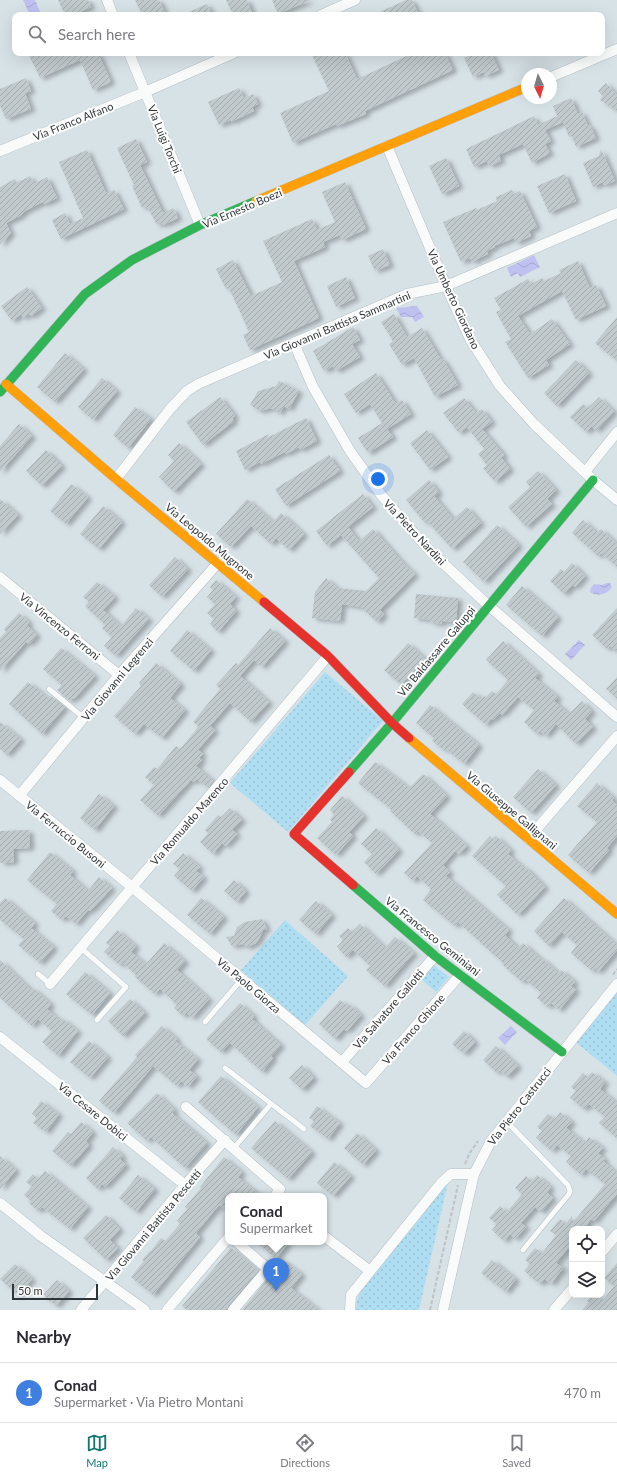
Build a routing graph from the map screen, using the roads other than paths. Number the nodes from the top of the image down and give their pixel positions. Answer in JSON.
{"nodes":[{"id":1,"x":107,"y":0,"type":"edge"},
{"id":2,"x":355,"y":0,"type":"edge"},
{"id":3,"x":112,"y":12,"type":"edge"},
{"id":4,"x":328,"y":12,"type":"edge"},
{"id":5,"x":617,"y":49,"type":"edge"},
{"id":6,"x":605,"y":54,"type":"edge"},
{"id":7,"x":130,"y":56,"type":"edge"},
{"id":8,"x":227,"y":56,"type":"edge"},
{"id":9,"x":600,"y":56,"type":"edge"},
{"id":10,"x":557,"y":74,"type":"edge"},
{"id":11,"x":521,"y":90,"type":"edge"},
{"id":12,"x":145,"y":92,"type":"junction"},
{"id":13,"x":387,"y":146,"type":"junction"},
{"id":14,"x":1,"y":151,"type":"edge"},
{"id":15,"x":617,"y":213,"type":"edge"},
{"id":16,"x":200,"y":225,"type":"junction"},
{"id":17,"x":446,"y":286,"type":"junction"},
{"id":18,"x":294,"y":343,"type":"junction"},
{"id":19,"x":3,"y":388,"type":"edge"},
{"id":20,"x":617,"y":432,"type":"edge"},
{"id":21,"x":585,"y":472,"type":"junction"},
{"id":22,"x":116,"y":479,"type":"junction"},
{"id":23,"x":593,"y":480,"type":"junction"},
{"id":24,"x":617,"y":500,"type":"edge"},
{"id":25,"x":218,"y":563,"type":"junction"},
{"id":26,"x":1,"y":581,"type":"edge"},
{"id":27,"x":489,"y":606,"type":"junction"},
{"id":28,"x":328,"y":656,"type":"junction"},
{"id":29,"x":119,"y":674,"type":"junction"},
{"id":30,"x":49,"y":689,"type":"dead end"},
{"id":31,"x":617,"y":716,"type":"edge"},
{"id":32,"x":84,"y":718,"type":"junction"},
{"id":33,"x":392,"y":723,"type":"junction"},
{"id":34,"x":617,"y":736,"type":"edge"},
{"id":35,"x":0,"y":780,"type":"edge"},
{"id":36,"x":19,"y":796,"type":"junction"},
{"id":37,"x":294,"y":834,"type":"joint"},
{"id":38,"x":528,"y":839,"type":"junction"},
{"id":39,"x":132,"y":887,"type":"junction"},
{"id":40,"x":617,"y":914,"type":"edge"},
{"id":41,"x":81,"y":948,"type":"junction"},
{"id":42,"x":435,"y":956,"type":"junction"},
{"id":43,"x":38,"y":974,"type":"dead end"},
{"id":44,"x":460,"y":975,"type":"junction"},
{"id":45,"x":242,"y":979,"type":"junction"},
{"id":46,"x":50,"y":984,"type":"joint"},
{"id":47,"x":617,"y":984,"type":"edge"},
{"id":48,"x":97,"y":1020,"type":"dead end"},
{"id":49,"x":205,"y":1022,"type":"dead end"},
{"id":50,"x":0,"y":1037,"type":"edge"},
{"id":51,"x":562,"y":1052,"type":"junction"},
{"id":52,"x":342,"y":1062,"type":"junction"},
{"id":53,"x":225,"y":1068,"type":"dead end"},
{"id":54,"x":366,"y":1082,"type":"joint"},
{"id":55,"x":271,"y":1104,"type":"junction"},
{"id":56,"x":186,"y":1107,"type":"dead end"},
{"id":57,"x":507,"y":1122,"type":"junction"},
{"id":58,"x":304,"y":1129,"type":"dead end"},
{"id":59,"x":225,"y":1140,"type":"junction"},
{"id":60,"x":234,"y":1148,"type":"junction"},
{"id":61,"x":474,"y":1174,"type":"junction"},
{"id":62,"x":185,"y":1185,"type":"junction"},
{"id":63,"x":277,"y":1193,"type":"edge"},
{"id":64,"x":0,"y":1203,"type":"edge"},
{"id":65,"x":617,"y":1234,"type":"edge"},
{"id":66,"x":327,"y":1238,"type":"edge"},
{"id":67,"x":225,"y":1242,"type":"edge"},
{"id":68,"x":240,"y":1245,"type":"edge"},
{"id":69,"x":605,"y":1248,"type":"edge"},
{"id":70,"x":523,"y":1250,"type":"dead end"},
{"id":71,"x":370,"y":1271,"type":"junction"},
{"id":72,"x":105,"y":1282,"type":"junction"},
{"id":73,"x":569,"y":1292,"type":"edge"},
{"id":74,"x":80,"y":1310,"type":"edge"},
{"id":75,"x":145,"y":1310,"type":"edge"},
{"id":76,"x":167,"y":1310,"type":"edge"},
{"id":77,"x":233,"y":1310,"type":"edge"},
{"id":78,"x":350,"y":1310,"type":"edge"},
{"id":79,"x":443,"y":1310,"type":"edge"},
{"id":80,"x":554,"y":1310,"type":"edge"}],
"edges":[{"from":1,"to":3,"type":"street"},
{"from":2,"to":4,"type":"street"},
{"from":5,"to":6,"type":"street"},
{"from":7,"to":12,"type":"street","name":"Via Luigi Torchi"},
{"from":8,"to":12,"type":"street","name":"Via Franco Alfano"},
{"from":9,"to":10,"type":"street"},
{"from":11,"to":13,"type":"street","name":"Via Ernesto Boezi"},
{"from":12,"to":14,"type":"street","name":"Via Franco Alfano"},
{"from":12,"to":16,"type":"street","name":"Via Luigi Torchi"},
{"from":13,"to":16,"type":"street","name":"Via Ernesto Boezi"},
{"from":13,"to":17,"type":"street","name":"Via Umberto Giordano"},
{"from":15,"to":17,"type":"street","name":"Via Giovanni Battista Sammartini"},
{"from":16,"to":19,"type":"street","name":"Via Ernesto Boezi"},
{"from":17,"to":18,"type":"street","name":"Via Giovanni Battista Sammartini"},
{"from":17,"to":21,"type":"street","name":"Via Umberto Giordano"},
{"from":18,"to":22,"type":"street","name":"Via Giovanni Battista Sammartini"},
{"from":18,"to":27,"type":"street","name":"Via Pietro Nardini"},
{"from":19,"to":22,"type":"street","name":"Via Leopoldo Mugnone"},
{"from":20,"to":21,"type":"street"},
{"from":21,"to":23,"type":"street","name":"Via Umberto Giordano"},
{"from":22,"to":25,"type":"street","name":"Via Leopoldo Mugnone"},
{"from":23,"to":24,"type":"street","name":"Via Umberto Giordano"},
{"from":23,"to":27,"type":"street","name":"Via Baldassarre Galuppi"},
{"from":25,"to":28,"type":"street","name":"Via Leopoldo Mugnone"},
{"from":25,"to":29,"type":"street","name":"Via Giovanni Legrenzi"},
{"from":26,"to":29,"type":"street","name":"Via Vincenzo Ferroni"},
{"from":27,"to":31,"type":"street","name":"Via Pietro Nardini"},
{"from":27,"to":33,"type":"street","name":"Via Baldassarre Galuppi"},
{"from":28,"to":33,"type":"street","name":"Via Leopoldo Mugnone"},
{"from":28,"to":39,"type":"street","name":"Via Romualdo Marenco"},
{"from":29,"to":32,"type":"street","name":"Via Giovanni Legrenzi"},
{"from":30,"to":32,"type":"lane"},
{"from":32,"to":36,"type":"street","name":"Via Giovanni Legrenzi"},
{"from":33,"to":37,"type":"street","name":"Via Baldassarre Galuppi"},
{"from":33,"to":38,"type":"street","name":"Via Giuseppe Gallignani"},
{"from":34,"to":38,"type":"street"},
{"from":35,"to":36,"type":"street","name":"Via Ferruccio Busoni"},
{"from":36,"to":39,"type":"street","name":"Via Ferruccio Busoni"},
{"from":37,"to":42,"type":"street","name":"Via Francesco Geminiani"},
{"from":38,"to":40,"type":"street","name":"Via Giuseppe Gallignani"},
{"from":39,"to":41,"type":"street","name":"Via Romualdo Marenco"},
{"from":39,"to":45,"type":"street","name":"Via Paolo Giorza"},
{"from":41,"to":46,"type":"street","name":"Via Romualdo Marenco"},
{"from":41,"to":48,"type":"lane"},
{"from":42,"to":44,"type":"street","name":"Via Francesco Geminiani"},
{"from":42,"to":52,"type":"street","name":"Via Salvatore Gallotti"},
{"from":43,"to":46,"type":"lane"},
{"from":44,"to":51,"type":"street","name":"Via Francesco Geminiani"},
{"from":44,"to":54,"type":"street","name":"Via Franco Ghione"},
{"from":45,"to":49,"type":"lane"},
{"from":45,"to":52,"type":"street","name":"Via Paolo Giorza"},
{"from":47,"to":51,"type":"street","name":"Via Pietro Castrucci"},
{"from":50,"to":62,"type":"street","name":"Via Cesare Dobici"},
{"from":51,"to":57,"type":"street","name":"Via Pietro Castrucci"},
{"from":52,"to":54,"type":"street","name":"Via Paolo Giorza"},
{"from":53,"to":55,"type":"lane"},
{"from":55,"to":58,"type":"lane"},
{"from":55,"to":60,"type":"lane"},
{"from":56,"to":59,"type":"street"},
{"from":57,"to":61,"type":"street","name":"Via Pietro Castrucci"},
{"from":57,"to":70,"type":"lane"},
{"from":59,"to":60,"type":"street"},
{"from":59,"to":62,"type":"street","name":"Via Giovanni Battista Pescetti"},
{"from":60,"to":63,"type":"street"},
{"from":61,"to":71,"type":"street"},
{"from":61,"to":79,"type":"street","name":"Via Pietro Castrucci"},
{"from":62,"to":72,"type":"street","name":"Via Giovanni Battista Pescetti"},
{"from":64,"to":72,"type":"street"},
{"from":65,"to":69,"type":"street"},
{"from":66,"to":71,"type":"street"},
{"from":67,"to":76,"type":"street"},
{"from":68,"to":77,"type":"street"},
{"from":71,"to":78,"type":"street"},
{"from":72,"to":74,"type":"street","name":"Via Giovanni Battista Pescetti"},
{"from":72,"to":75,"type":"street"},
{"from":73,"to":80,"type":"street"}]}
